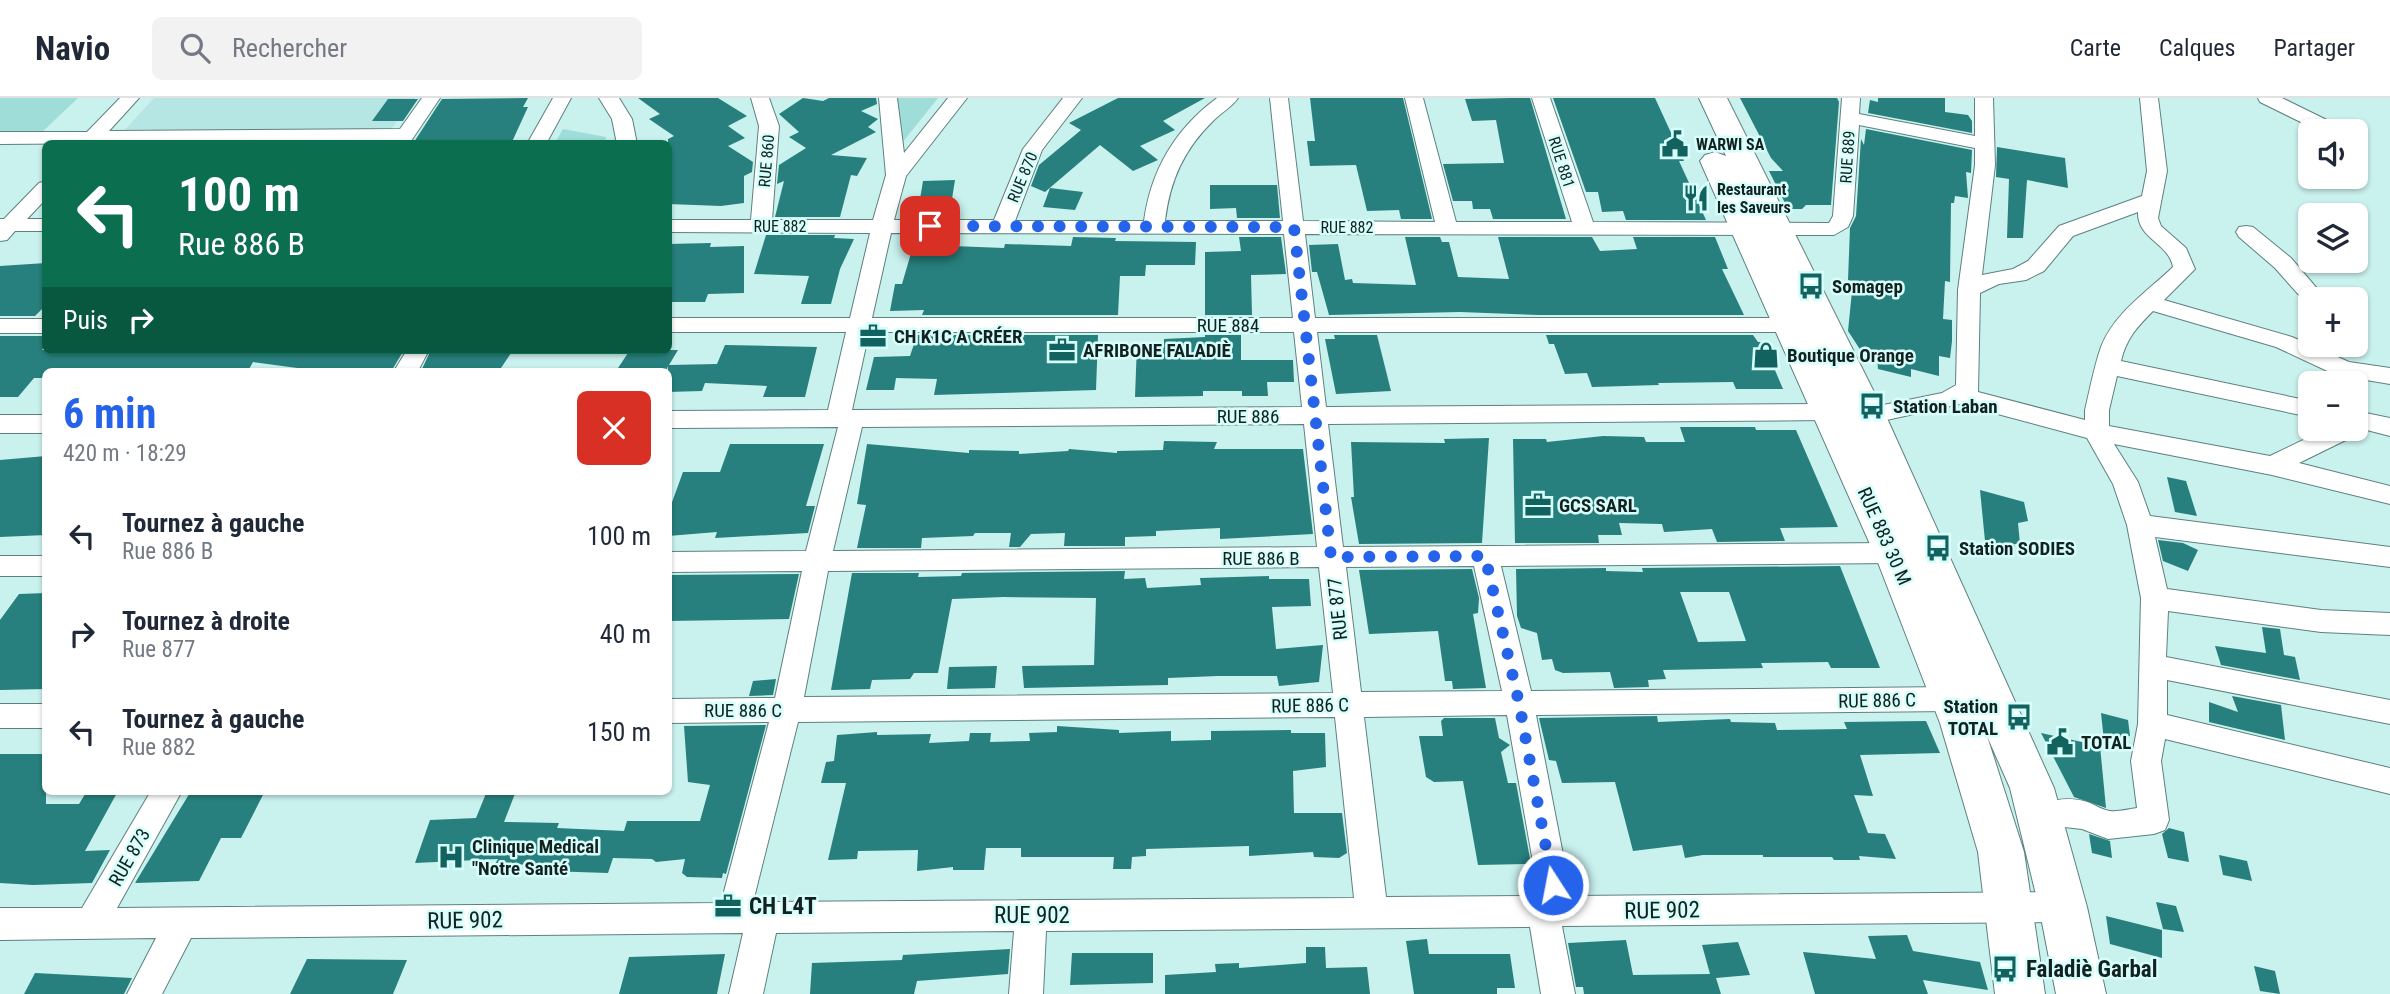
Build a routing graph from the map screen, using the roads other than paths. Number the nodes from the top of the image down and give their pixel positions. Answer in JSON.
{"nodes":[{"id":1,"x":130,"y":98,"type":"edge"},
{"id":2,"x":430,"y":98,"type":"edge"},
{"id":3,"x":562,"y":98,"type":"edge"},
{"id":4,"x":608,"y":98,"type":"edge"},
{"id":5,"x":760,"y":98,"type":"edge"},
{"id":6,"x":888,"y":98,"type":"edge"},
{"id":7,"x":958,"y":98,"type":"edge"},
{"id":8,"x":1073,"y":98,"type":"edge"},
{"id":9,"x":1229,"y":98,"type":"edge"},
{"id":10,"x":1279,"y":98,"type":"edge"},
{"id":11,"x":1414,"y":98,"type":"edge"},
{"id":12,"x":1541,"y":98,"type":"edge"},
{"id":13,"x":1688,"y":98,"type":"edge"},
{"id":14,"x":1713,"y":98,"type":"edge"},
{"id":15,"x":1984,"y":98,"type":"edge"},
{"id":16,"x":2149,"y":98,"type":"edge"},
{"id":17,"x":2267,"y":98,"type":"edge"},
{"id":18,"x":1850,"y":108,"type":"edge"},
{"id":19,"x":2310,"y":119,"type":"edge"},
{"id":20,"x":0,"y":138,"type":"edge"},
{"id":21,"x":402,"y":139,"type":"edge"},
{"id":22,"x":59,"y":140,"type":"edge"},
{"id":23,"x":89,"y":140,"type":"edge"},
{"id":24,"x":245,"y":140,"type":"edge"},
{"id":25,"x":538,"y":140,"type":"edge"},
{"id":26,"x":628,"y":140,"type":"edge"},
{"id":27,"x":1985,"y":144,"type":"junction"},
{"id":28,"x":896,"y":175,"type":"junction"},
{"id":29,"x":42,"y":191,"type":"edge"},
{"id":30,"x":2151,"y":200,"type":"junction"},
{"id":31,"x":1843,"y":216,"type":"joint"},
{"id":32,"x":42,"y":225,"type":"edge"},
{"id":33,"x":672,"y":226,"type":"edge"},
{"id":34,"x":761,"y":226,"type":"junction"},
{"id":35,"x":882,"y":226,"type":"junction"},
{"id":36,"x":1002,"y":226,"type":"junction"},
{"id":37,"x":1154,"y":226,"type":"junction"},
{"id":38,"x":1294,"y":227,"type":"junction"},
{"id":39,"x":1447,"y":227,"type":"junction"},
{"id":40,"x":1584,"y":227,"type":"junction"},
{"id":41,"x":1758,"y":227,"type":"junction"},
{"id":42,"x":3,"y":228,"type":"edge"},
{"id":43,"x":2246,"y":232,"type":"dead end"},
{"id":44,"x":2304,"y":287,"type":"edge"},
{"id":45,"x":1969,"y":290,"type":"junction"},
{"id":46,"x":2146,"y":302,"type":"junction"},
{"id":47,"x":859,"y":325,"type":"junction"},
{"id":48,"x":1305,"y":325,"type":"junction"},
{"id":49,"x":1787,"y":325,"type":"junction"},
{"id":50,"x":0,"y":326,"type":"edge"},
{"id":51,"x":42,"y":326,"type":"edge"},
{"id":52,"x":672,"y":326,"type":"edge"},
{"id":53,"x":2298,"y":343,"type":"edge"},
{"id":54,"x":2324,"y":357,"type":"edge"},
{"id":55,"x":2108,"y":366,"type":"junction"},
{"id":56,"x":2341,"y":371,"type":"edge"},
{"id":57,"x":2368,"y":376,"type":"edge"},
{"id":58,"x":2390,"y":376,"type":"edge"},
{"id":59,"x":1957,"y":395,"type":"junction"},
{"id":60,"x":2298,"y":406,"type":"edge"},
{"id":61,"x":1828,"y":412,"type":"junction"},
{"id":62,"x":1315,"y":415,"type":"junction"},
{"id":63,"x":1868,"y":416,"type":"junction"},
{"id":64,"x":845,"y":419,"type":"junction"},
{"id":65,"x":672,"y":420,"type":"edge"},
{"id":66,"x":0,"y":424,"type":"edge"},
{"id":67,"x":42,"y":424,"type":"edge"},
{"id":68,"x":2097,"y":432,"type":"junction"},
{"id":69,"x":2327,"y":441,"type":"edge"},
{"id":70,"x":2272,"y":466,"type":"junction"},
{"id":71,"x":2390,"y":495,"type":"edge"},
{"id":72,"x":2140,"y":525,"type":"junction"},
{"id":73,"x":1896,"y":553,"type":"junction"},
{"id":74,"x":1485,"y":556,"type":"junction"},
{"id":75,"x":2390,"y":556,"type":"edge"},
{"id":76,"x":1331,"y":557,"type":"junction"},
{"id":77,"x":817,"y":561,"type":"junction"},
{"id":78,"x":672,"y":562,"type":"edge"},
{"id":79,"x":0,"y":566,"type":"edge"},
{"id":80,"x":42,"y":566,"type":"edge"},
{"id":81,"x":2155,"y":598,"type":"junction"},
{"id":82,"x":2390,"y":624,"type":"edge"},
{"id":83,"x":2151,"y":666,"type":"junction"},
{"id":84,"x":1952,"y":699,"type":"junction"},
{"id":85,"x":1519,"y":703,"type":"junction"},
{"id":86,"x":1348,"y":704,"type":"junction"},
{"id":87,"x":787,"y":710,"type":"junction"},
{"id":88,"x":672,"y":711,"type":"edge"},
{"id":89,"x":2390,"y":712,"type":"edge"},
{"id":90,"x":0,"y":716,"type":"edge"},
{"id":91,"x":42,"y":716,"type":"edge"},
{"id":92,"x":2153,"y":724,"type":"junction"},
{"id":93,"x":2390,"y":781,"type":"edge"},
{"id":94,"x":165,"y":795,"type":"edge"},
{"id":95,"x":2043,"y":830,"type":"junction"},
{"id":96,"x":2063,"y":906,"type":"junction"},
{"id":97,"x":2010,"y":907,"type":"junction"},
{"id":98,"x":1550,"y":911,"type":"junction"},
{"id":99,"x":1372,"y":912,"type":"junction"},
{"id":100,"x":1031,"y":915,"type":"junction"},
{"id":101,"x":748,"y":917,"type":"junction"},
{"id":102,"x":181,"y":922,"type":"junction"},
{"id":103,"x":91,"y":923,"type":"junction"},
{"id":104,"x":0,"y":924,"type":"edge"},
{"id":105,"x":145,"y":994,"type":"edge"},
{"id":106,"x":746,"y":994,"type":"edge"},
{"id":107,"x":1026,"y":994,"type":"edge"},
{"id":108,"x":1558,"y":994,"type":"edge"},
{"id":109,"x":2020,"y":994,"type":"edge"},
{"id":110,"x":2081,"y":994,"type":"edge"}],
"edges":[{"from":1,"to":23,"type":"street"},
{"from":2,"to":21,"type":"street"},
{"from":3,"to":25,"type":"street"},
{"from":4,"to":26,"type":"street"},
{"from":5,"to":34,"type":"street","name":"RUE 860"},
{"from":6,"to":28,"type":"street"},
{"from":7,"to":28,"type":"street"},
{"from":8,"to":36,"type":"street","name":"RUE 870"},
{"from":9,"to":37,"type":"street"},
{"from":10,"to":38,"type":"street","name":"RUE 877"},
{"from":11,"to":39,"type":"street"},
{"from":12,"to":40,"type":"street","name":"RUE 881"},
{"from":13,"to":41,"type":"main road","name":"RUE 883 30 M"},
{"from":14,"to":41,"type":"main road"},
{"from":15,"to":27,"type":"street"},
{"from":16,"to":30,"type":"street"},
{"from":17,"to":19,"type":"street"},
{"from":18,"to":27,"type":"street"},
{"from":18,"to":31,"type":"street","name":"RUE 889"},
{"from":20,"to":22,"type":"street"},
{"from":21,"to":24,"type":"street"},
{"from":27,"to":45,"type":"street"},
{"from":28,"to":35,"type":"street"},
{"from":29,"to":42,"type":"street"},
{"from":30,"to":45,"type":"street"},
{"from":30,"to":46,"type":"street"},
{"from":31,"to":41,"type":"street","name":"RUE 882"},
{"from":32,"to":42,"type":"street"},
{"from":33,"to":34,"type":"street","name":"RUE 882"},
{"from":34,"to":35,"type":"street","name":"RUE 882"},
{"from":35,"to":36,"type":"street","name":"RUE 882"},
{"from":35,"to":47,"type":"street"},
{"from":36,"to":37,"type":"street","name":"RUE 882"},
{"from":37,"to":38,"type":"street","name":"RUE 882"},
{"from":38,"to":39,"type":"street","name":"RUE 882"},
{"from":38,"to":48,"type":"street","name":"RUE 877"},
{"from":39,"to":40,"type":"street","name":"RUE 882"},
{"from":40,"to":41,"type":"street","name":"RUE 882"},
{"from":41,"to":49,"type":"main road","name":"RUE 883 30 M"},
{"from":41,"to":63,"type":"main road"},
{"from":43,"to":44,"type":"street"},
{"from":45,"to":59,"type":"street"},
{"from":46,"to":53,"type":"street"},
{"from":46,"to":55,"type":"street"},
{"from":47,"to":48,"type":"street","name":"RUE 884"},
{"from":47,"to":52,"type":"street","name":"RUE 884"},
{"from":47,"to":64,"type":"street"},
{"from":48,"to":49,"type":"street","name":"RUE 884"},
{"from":48,"to":62,"type":"street","name":"RUE 877"},
{"from":49,"to":61,"type":"main road","name":"RUE 883 30 M"},
{"from":50,"to":51,"type":"street"},
{"from":54,"to":56,"type":"street"},
{"from":55,"to":60,"type":"street"},
{"from":55,"to":68,"type":"street"},
{"from":57,"to":58,"type":"street"},
{"from":59,"to":63,"type":"street"},
{"from":59,"to":68,"type":"street"},
{"from":61,"to":62,"type":"street","name":"RUE 886"},
{"from":61,"to":73,"type":"main road","name":"RUE 883 30 M"},
{"from":62,"to":64,"type":"street","name":"RUE 886"},
{"from":62,"to":76,"type":"street","name":"RUE 877"},
{"from":63,"to":95,"type":"main road"},
{"from":64,"to":65,"type":"street","name":"RUE 886"},
{"from":64,"to":77,"type":"street"},
{"from":66,"to":67,"type":"street"},
{"from":68,"to":70,"type":"street"},
{"from":68,"to":72,"type":"street"},
{"from":69,"to":70,"type":"street"},
{"from":70,"to":71,"type":"street"},
{"from":72,"to":75,"type":"street"},
{"from":72,"to":81,"type":"street"},
{"from":73,"to":74,"type":"street","name":"RUE 886 B"},
{"from":73,"to":84,"type":"main road","name":"RUE 883 30 M"},
{"from":74,"to":76,"type":"street","name":"RUE 886 B"},
{"from":74,"to":85,"type":"street"},
{"from":76,"to":77,"type":"street","name":"RUE 886 B"},
{"from":76,"to":86,"type":"street","name":"RUE 877"},
{"from":77,"to":78,"type":"street","name":"RUE 886 B"},
{"from":77,"to":87,"type":"street"},
{"from":79,"to":80,"type":"street"},
{"from":81,"to":82,"type":"street"},
{"from":81,"to":83,"type":"street"},
{"from":83,"to":89,"type":"street"},
{"from":83,"to":92,"type":"street"},
{"from":84,"to":85,"type":"street","name":"RUE 886 C"},
{"from":84,"to":97,"type":"main road","name":"RUE 883 30 M"},
{"from":85,"to":86,"type":"street","name":"RUE 886 C"},
{"from":85,"to":98,"type":"street"},
{"from":86,"to":87,"type":"street","name":"RUE 886 C"},
{"from":86,"to":99,"type":"street","name":"RUE 877"},
{"from":87,"to":88,"type":"street","name":"RUE 886 C"},
{"from":87,"to":101,"type":"street"},
{"from":90,"to":91,"type":"street"},
{"from":92,"to":93,"type":"street"},
{"from":92,"to":95,"type":"street"},
{"from":94,"to":103,"type":"street","name":"RUE 873"},
{"from":95,"to":96,"type":"main road"},
{"from":96,"to":97,"type":"street","name":"RUE 902"},
{"from":96,"to":110,"type":"main road"},
{"from":97,"to":98,"type":"street","name":"RUE 902"},
{"from":97,"to":109,"type":"main road","name":"RUE 883 30 M"},
{"from":98,"to":99,"type":"street","name":"RUE 902"},
{"from":98,"to":108,"type":"street"},
{"from":99,"to":100,"type":"street","name":"RUE 902"},
{"from":100,"to":101,"type":"street","name":"RUE 902"},
{"from":100,"to":107,"type":"street"},
{"from":101,"to":102,"type":"street","name":"RUE 902"},
{"from":101,"to":106,"type":"street"},
{"from":102,"to":103,"type":"street","name":"RUE 902"},
{"from":102,"to":105,"type":"street"},
{"from":103,"to":104,"type":"street","name":"RUE 902"}]}
